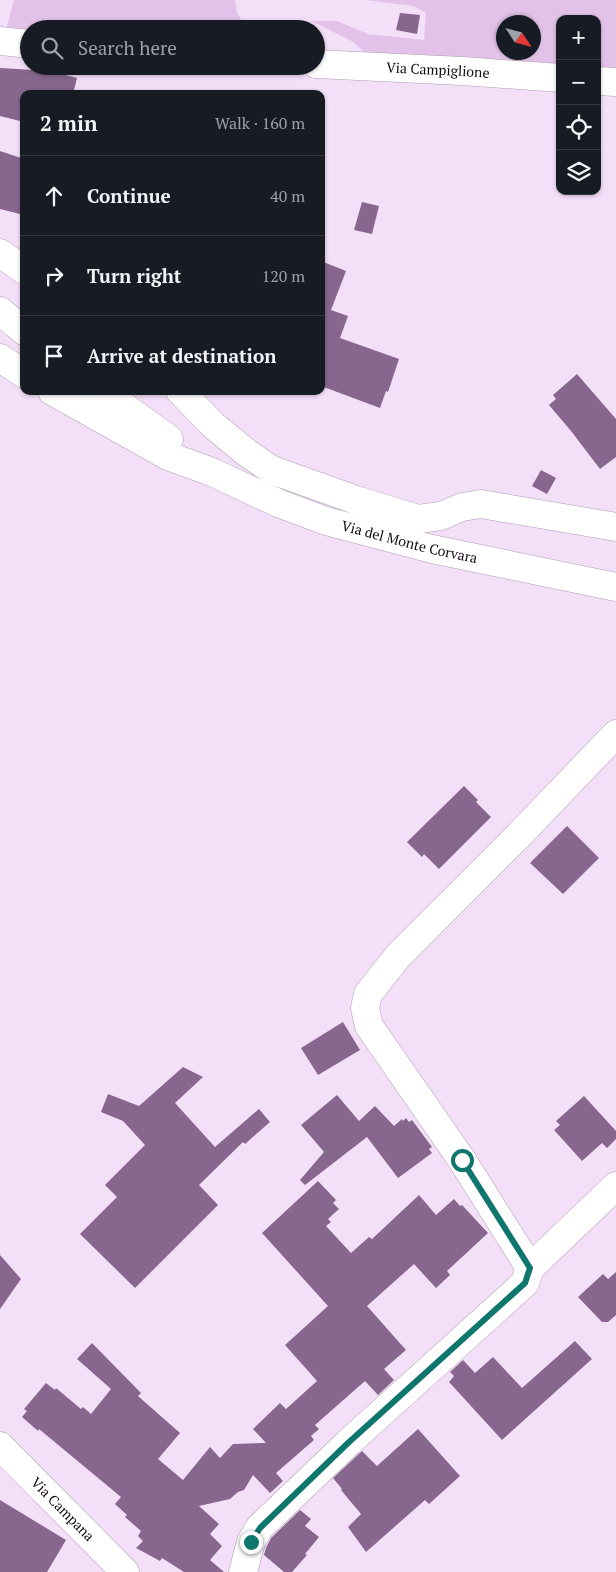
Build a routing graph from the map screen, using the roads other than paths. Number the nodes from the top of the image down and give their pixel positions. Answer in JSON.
{"nodes":[{"id":1,"x":0,"y":41,"type":"edge"},
{"id":2,"x":20,"y":43,"type":"edge"},
{"id":3,"x":325,"y":64,"type":"edge"},
{"id":4,"x":556,"y":78,"type":"edge"},
{"id":5,"x":601,"y":81,"type":"edge"},
{"id":6,"x":616,"y":82,"type":"edge"},
{"id":7,"x":0,"y":253,"type":"edge"},
{"id":8,"x":20,"y":267,"type":"edge"},
{"id":9,"x":0,"y":311,"type":"edge"},
{"id":10,"x":20,"y":328,"type":"edge"},
{"id":11,"x":0,"y":358,"type":"edge"},
{"id":12,"x":20,"y":371,"type":"edge"},
{"id":13,"x":59,"y":395,"type":"edge"},
{"id":14,"x":108,"y":395,"type":"edge"},
{"id":15,"x":184,"y":395,"type":"edge"},
{"id":16,"x":212,"y":472,"type":"junction"},
{"id":17,"x":616,"y":527,"type":"edge"},
{"id":18,"x":616,"y":588,"type":"edge"},
{"id":19,"x":616,"y":734,"type":"edge"},
{"id":20,"x":616,"y":1186,"type":"edge"},
{"id":21,"x":530,"y":1268,"type":"junction"},
{"id":22,"x":0,"y":1446,"type":"edge"},
{"id":23,"x":124,"y":1572,"type":"edge"},
{"id":24,"x":242,"y":1572,"type":"edge"}],
"edges":[{"from":1,"to":2,"type":"street"},
{"from":3,"to":4,"type":"street","name":"Via Campiglione"},
{"from":5,"to":6,"type":"street"},
{"from":7,"to":8,"type":"street"},
{"from":9,"to":10,"type":"street"},
{"from":11,"to":12,"type":"street"},
{"from":13,"to":16,"type":"street","name":"Via del Monte Corvara"},
{"from":14,"to":16,"type":"street","name":"Via del Monte Corvara"},
{"from":15,"to":17,"type":"street"},
{"from":16,"to":18,"type":"street","name":"Via del Monte Corvara"},
{"from":19,"to":21,"type":"street"},
{"from":20,"to":21,"type":"street"},
{"from":21,"to":24,"type":"street"},
{"from":22,"to":23,"type":"street","name":"Via Campana"}]}
